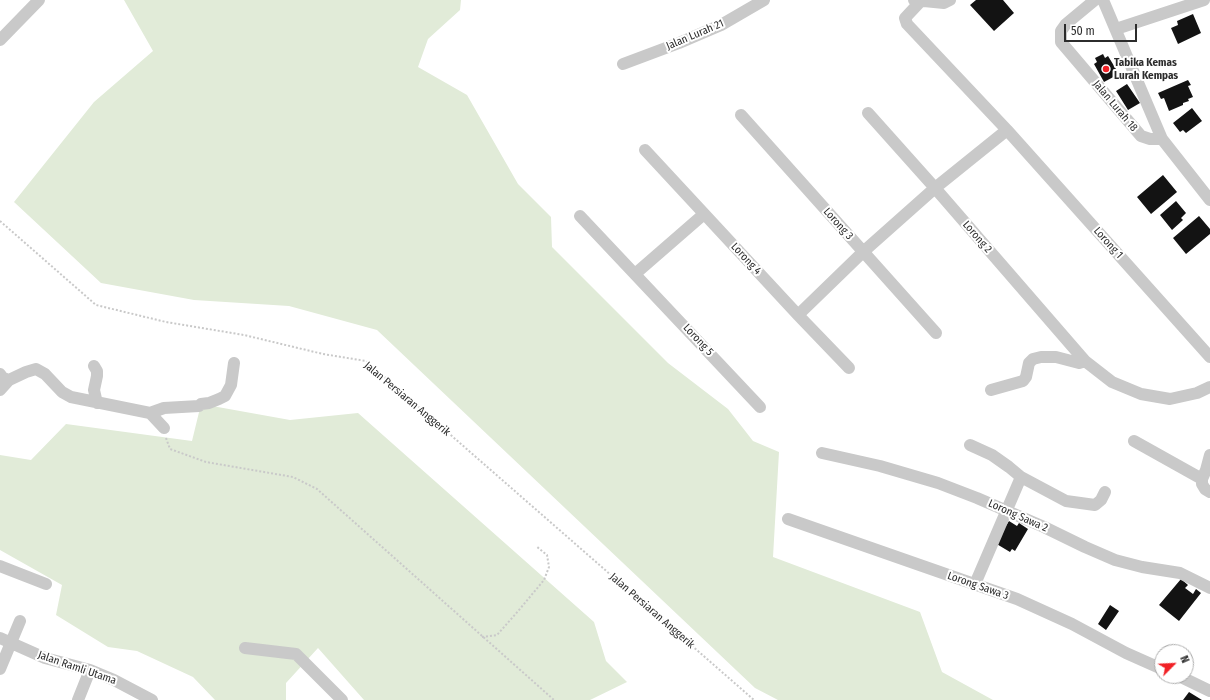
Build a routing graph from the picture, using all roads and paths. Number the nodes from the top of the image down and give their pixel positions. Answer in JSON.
{"nodes":[{"id":1,"x":39,"y":0,"type":"edge"},
{"id":2,"x":764,"y":0,"type":"edge"},
{"id":3,"x":950,"y":0,"type":"edge"},
{"id":4,"x":1095,"y":0,"type":"edge"},
{"id":5,"x":1103,"y":0,"type":"edge"},
{"id":6,"x":1204,"y":0,"type":"edge"},
{"id":7,"x":916,"y":1,"type":"edge"},
{"id":8,"x":1116,"y":29,"type":"junction"},
{"id":9,"x":0,"y":40,"type":"edge"},
{"id":10,"x":623,"y":64,"type":"dead end"},
{"id":11,"x":868,"y":113,"type":"dead end"},
{"id":12,"x":740,"y":115,"type":"dead end"},
{"id":13,"x":1007,"y":130,"type":"junction"},
{"id":14,"x":1162,"y":139,"type":"junction"},
{"id":15,"x":644,"y":150,"type":"dead end"},
{"id":16,"x":935,"y":188,"type":"junction"},
{"id":17,"x":1210,"y":200,"type":"edge"},
{"id":18,"x":704,"y":214,"type":"junction"},
{"id":19,"x":580,"y":216,"type":"dead end"},
{"id":20,"x":0,"y":221,"type":"edge"},
{"id":21,"x":863,"y":252,"type":"junction"},
{"id":22,"x":635,"y":274,"type":"junction"},
{"id":23,"x":798,"y":315,"type":"junction"},
{"id":24,"x":936,"y":333,"type":"dead end"},
{"id":25,"x":1210,"y":357,"type":"edge"},
{"id":26,"x":1085,"y":361,"type":"junction"},
{"id":27,"x":234,"y":363,"type":"dead end"},
{"id":28,"x":94,"y":366,"type":"dead end"},
{"id":29,"x":849,"y":368,"type":"dead end"},
{"id":30,"x":5,"y":377,"type":"edge"},
{"id":31,"x":1210,"y":387,"type":"edge"},
{"id":32,"x":0,"y":390,"type":"edge"},
{"id":33,"x":991,"y":390,"type":"dead end"},
{"id":34,"x":97,"y":403,"type":"junction"},
{"id":35,"x":760,"y":407,"type":"dead end"},
{"id":36,"x":150,"y":413,"type":"junction"},
{"id":37,"x":164,"y":428,"type":"joint"},
{"id":38,"x":1134,"y":441,"type":"dead end"},
{"id":39,"x":970,"y":445,"type":"dead end"},
{"id":40,"x":822,"y":453,"type":"dead end"},
{"id":41,"x":1210,"y":455,"type":"edge"},
{"id":42,"x":1021,"y":477,"type":"junction"},
{"id":43,"x":1202,"y":479,"type":"junction"},
{"id":44,"x":1105,"y":492,"type":"dead end"},
{"id":45,"x":1210,"y":492,"type":"edge"},
{"id":46,"x":1007,"y":511,"type":"junction"},
{"id":47,"x":788,"y":519,"type":"dead end"},
{"id":48,"x":536,"y":546,"type":"dead end"},
{"id":49,"x":0,"y":566,"type":"edge"},
{"id":50,"x":46,"y":584,"type":"dead end"},
{"id":51,"x":975,"y":584,"type":"junction"},
{"id":52,"x":1210,"y":588,"type":"edge"},
{"id":53,"x":20,"y":621,"type":"dead end"},
{"id":54,"x":482,"y":637,"type":"junction"},
{"id":55,"x":0,"y":638,"type":"edge"},
{"id":56,"x":12,"y":643,"type":"junction"},
{"id":57,"x":245,"y":648,"type":"dead end"},
{"id":58,"x":1154,"y":665,"type":"edge"},
{"id":59,"x":0,"y":669,"type":"edge"},
{"id":60,"x":90,"y":670,"type":"junction"},
{"id":61,"x":1194,"y":683,"type":"edge"},
{"id":62,"x":1210,"y":691,"type":"edge"},
{"id":63,"x":78,"y":700,"type":"edge"},
{"id":64,"x":152,"y":700,"type":"edge"},
{"id":65,"x":342,"y":700,"type":"edge"},
{"id":66,"x":554,"y":700,"type":"edge"},
{"id":67,"x":754,"y":700,"type":"edge"}],
"edges":[{"from":1,"to":9,"type":"street"},
{"from":2,"to":10,"type":"street","name":"Jalan Lurah 21"},
{"from":3,"to":7,"type":"street"},
{"from":4,"to":14,"type":"street","name":"Jalan Lurah 18"},
{"from":5,"to":8,"type":"street","name":"Jalan Lurah 18"},
{"from":6,"to":8,"type":"street"},
{"from":7,"to":13,"type":"street","name":"Lorong 1"},
{"from":8,"to":14,"type":"street","name":"Jalan Lurah 18"},
{"from":11,"to":16,"type":"street","name":"Lorong 2"},
{"from":12,"to":21,"type":"street","name":"Lorong 3"},
{"from":13,"to":16,"type":"street"},
{"from":13,"to":25,"type":"street","name":"Lorong 1"},
{"from":14,"to":17,"type":"street"},
{"from":15,"to":18,"type":"street","name":"Lorong 4"},
{"from":16,"to":21,"type":"street"},
{"from":16,"to":26,"type":"street","name":"Lorong 2"},
{"from":18,"to":22,"type":"street"},
{"from":18,"to":23,"type":"street","name":"Lorong 4"},
{"from":19,"to":22,"type":"street","name":"Lorong 5"},
{"from":20,"to":67,"type":"path","name":"Jalan Persiaran Anggerik"},
{"from":21,"to":23,"type":"street"},
{"from":21,"to":24,"type":"street","name":"Lorong 3"},
{"from":22,"to":35,"type":"street","name":"Lorong 5"},
{"from":23,"to":29,"type":"street","name":"Lorong 4"},
{"from":26,"to":31,"type":"street","name":"Lorong 2"},
{"from":26,"to":33,"type":"street"},
{"from":27,"to":36,"type":"street"},
{"from":28,"to":34,"type":"street"},
{"from":30,"to":32,"type":"street"},
{"from":30,"to":34,"type":"street"},
{"from":34,"to":36,"type":"street"},
{"from":36,"to":37,"type":"street"},
{"from":37,"to":54,"type":"path"},
{"from":38,"to":43,"type":"street"},
{"from":39,"to":42,"type":"street"},
{"from":40,"to":46,"type":"street","name":"Lorong Sawa 2"},
{"from":41,"to":43,"type":"street"},
{"from":42,"to":44,"type":"street"},
{"from":42,"to":46,"type":"street"},
{"from":43,"to":45,"type":"street"},
{"from":46,"to":51,"type":"street"},
{"from":46,"to":52,"type":"street","name":"Lorong Sawa 2"},
{"from":47,"to":51,"type":"street","name":"Lorong Sawa 3"},
{"from":48,"to":54,"type":"path"},
{"from":49,"to":50,"type":"street"},
{"from":51,"to":58,"type":"street","name":"Lorong Sawa 3"},
{"from":53,"to":56,"type":"street"},
{"from":54,"to":66,"type":"path"},
{"from":55,"to":56,"type":"street","name":"Jalan Ramli Utama"},
{"from":56,"to":59,"type":"street"},
{"from":56,"to":60,"type":"street","name":"Jalan Ramli Utama"},
{"from":57,"to":65,"type":"street"},
{"from":60,"to":63,"type":"street"},
{"from":60,"to":64,"type":"street","name":"Jalan Ramli Utama"},
{"from":61,"to":62,"type":"street"}]}
